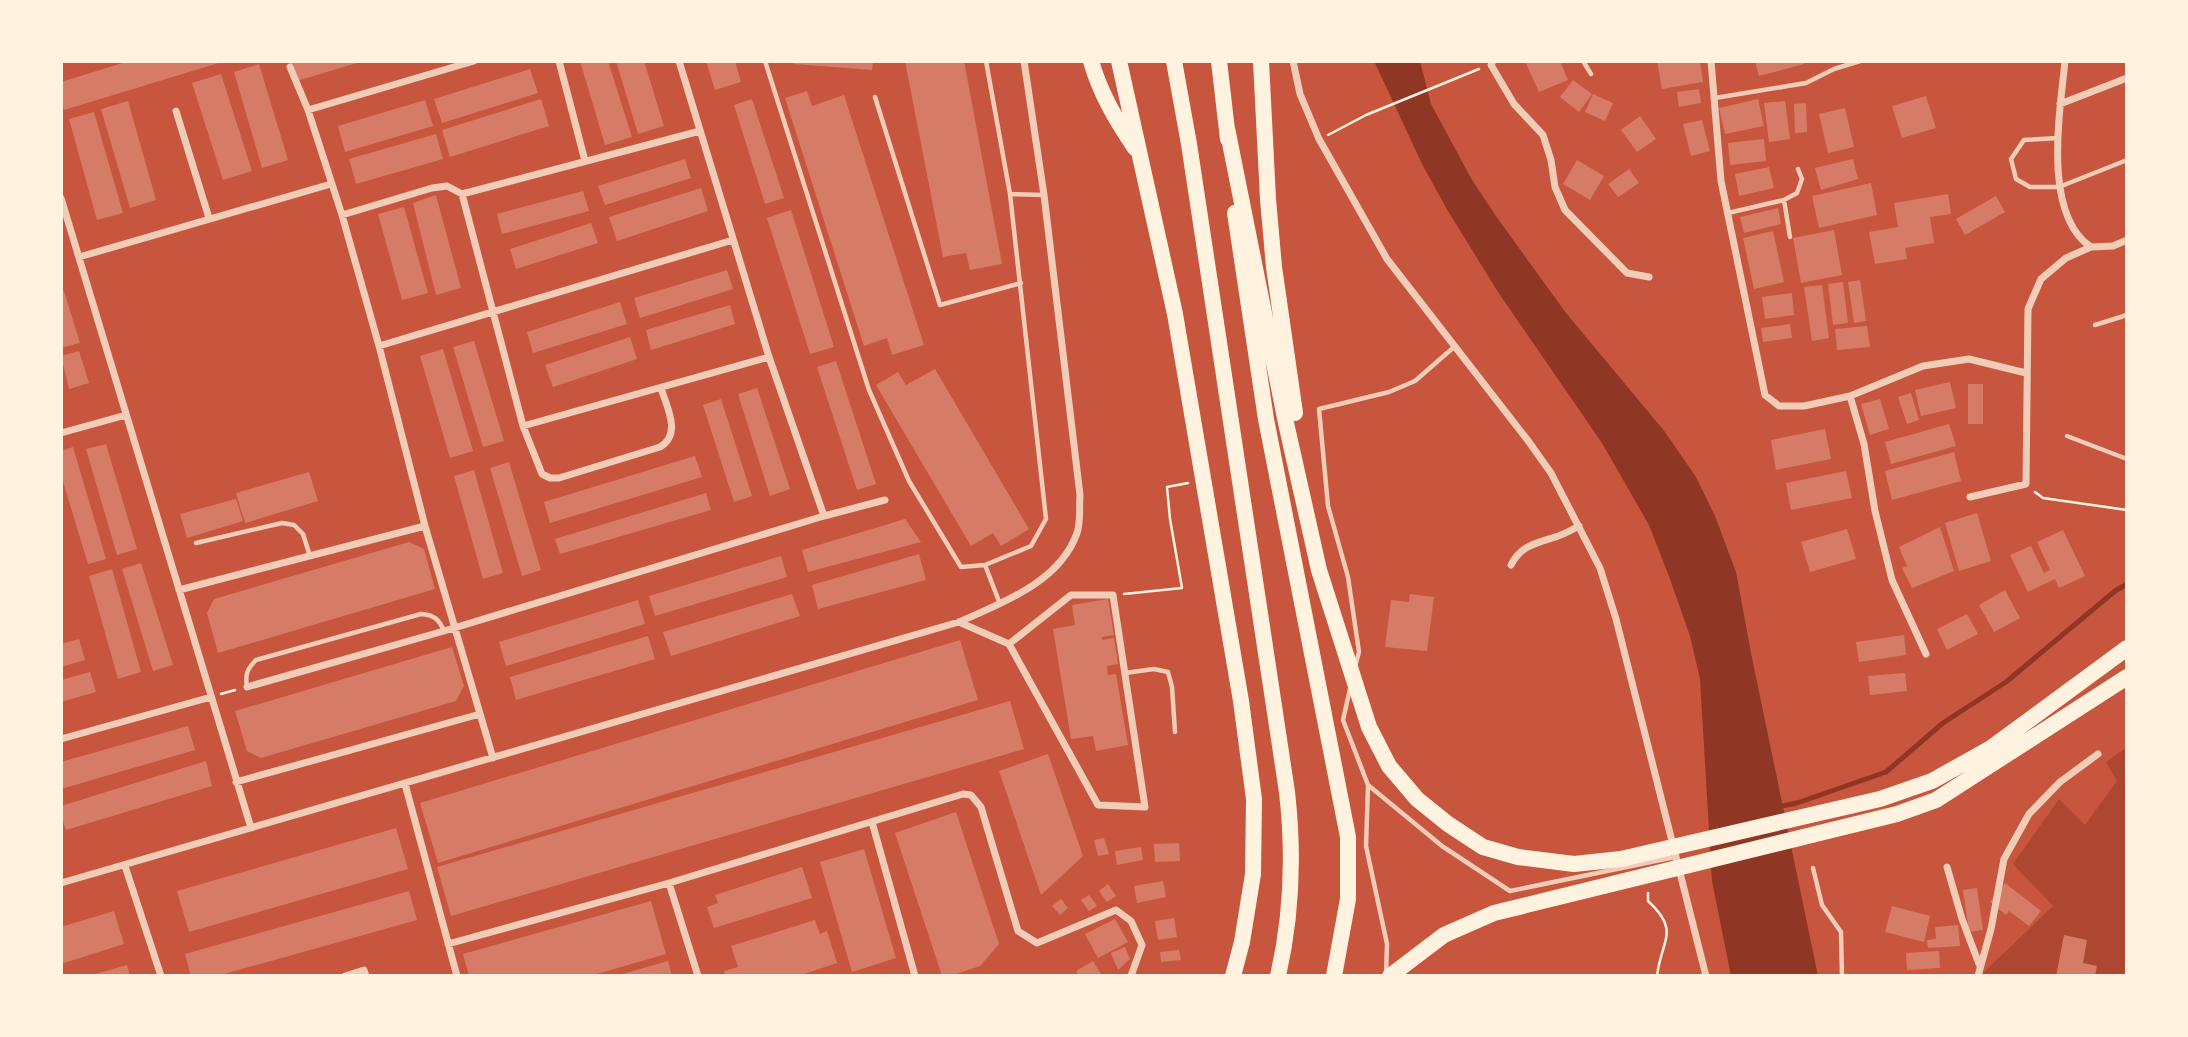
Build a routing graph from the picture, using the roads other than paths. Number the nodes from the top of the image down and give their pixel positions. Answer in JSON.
{"nodes":[{"id":1,"x":474,"y":61,"type":"edge"},
{"id":2,"x":559,"y":61,"type":"edge"},
{"id":3,"x":679,"y":61,"type":"edge"},
{"id":4,"x":765,"y":61,"type":"edge"},
{"id":5,"x":986,"y":61,"type":"edge"},
{"id":6,"x":1024,"y":61,"type":"edge"},
{"id":7,"x":1091,"y":61,"type":"edge"},
{"id":8,"x":1119,"y":61,"type":"edge"},
{"id":9,"x":1174,"y":61,"type":"edge"},
{"id":10,"x":1219,"y":61,"type":"edge"},
{"id":11,"x":1261,"y":61,"type":"edge"},
{"id":12,"x":1293,"y":61,"type":"edge"},
{"id":13,"x":1493,"y":61,"type":"edge"},
{"id":14,"x":1583,"y":61,"type":"edge"},
{"id":15,"x":1711,"y":61,"type":"edge"},
{"id":16,"x":1860,"y":61,"type":"edge"},
{"id":17,"x":2065,"y":61,"type":"edge"},
{"id":18,"x":290,"y":68,"type":"dead end"},
{"id":19,"x":1591,"y":74,"type":"dead end"},
{"id":20,"x":2127,"y":78,"type":"edge"},
{"id":21,"x":875,"y":97,"type":"dead end"},
{"id":22,"x":1714,"y":98,"type":"junction"},
{"id":23,"x":2060,"y":104,"type":"junction"},
{"id":24,"x":308,"y":110,"type":"junction"},
{"id":25,"x":176,"y":111,"type":"dead end"},
{"id":26,"x":701,"y":131,"type":"junction"},
{"id":27,"x":2059,"y":138,"type":"junction"},
{"id":28,"x":1139,"y":152,"type":"junction"},
{"id":29,"x":2127,"y":160,"type":"edge"},
{"id":30,"x":585,"y":161,"type":"junction"},
{"id":31,"x":1798,"y":169,"type":"dead end"},
{"id":32,"x":331,"y":184,"type":"junction"},
{"id":33,"x":2059,"y":187,"type":"junction"},
{"id":34,"x":462,"y":194,"type":"junction"},
{"id":35,"x":1010,"y":194,"type":"junction"},
{"id":36,"x":1044,"y":195,"type":"junction"},
{"id":37,"x":61,"y":198,"type":"edge"},
{"id":38,"x":1784,"y":200,"type":"junction"},
{"id":39,"x":1728,"y":213,"type":"junction"},
{"id":40,"x":341,"y":215,"type":"junction"},
{"id":41,"x":209,"y":218,"type":"junction"},
{"id":42,"x":1790,"y":237,"type":"dead end"},
{"id":43,"x":733,"y":240,"type":"junction"},
{"id":44,"x":2127,"y":240,"type":"edge"},
{"id":45,"x":2091,"y":247,"type":"junction"},
{"id":46,"x":79,"y":257,"type":"junction"},
{"id":47,"x":1250,"y":272,"type":"junction"},
{"id":48,"x":1649,"y":277,"type":"dead end"},
{"id":49,"x":1021,"y":283,"type":"junction"},
{"id":50,"x":494,"y":312,"type":"junction"},
{"id":51,"x":2127,"y":315,"type":"edge"},
{"id":52,"x":2095,"y":325,"type":"dead end"},
{"id":53,"x":379,"y":346,"type":"junction"},
{"id":54,"x":1455,"y":346,"type":"junction"},
{"id":55,"x":769,"y":356,"type":"junction"},
{"id":56,"x":2026,"y":373,"type":"junction"},
{"id":57,"x":661,"y":388,"type":"junction"},
{"id":58,"x":1850,"y":396,"type":"junction"},
{"id":59,"x":126,"y":415,"type":"junction"},
{"id":60,"x":523,"y":426,"type":"junction"},
{"id":61,"x":61,"y":433,"type":"edge"},
{"id":62,"x":2067,"y":436,"type":"dead end"},
{"id":63,"x":2127,"y":459,"type":"edge"},
{"id":64,"x":1970,"y":497,"type":"dead end"},
{"id":65,"x":885,"y":500,"type":"dead end"},
{"id":66,"x":824,"y":516,"type":"junction"},
{"id":67,"x":425,"y":526,"type":"junction"},
{"id":68,"x":1578,"y":526,"type":"junction"},
{"id":69,"x":196,"y":543,"type":"dead end"},
{"id":70,"x":310,"y":556,"type":"junction"},
{"id":71,"x":985,"y":565,"type":"junction"},
{"id":72,"x":1511,"y":565,"type":"dead end"},
{"id":73,"x":179,"y":590,"type":"junction"},
{"id":74,"x":1000,"y":604,"type":"junction"},
{"id":75,"x":959,"y":622,"type":"junction"},
{"id":76,"x":456,"y":626,"type":"junction"},
{"id":77,"x":444,"y":631,"type":"junction"},
{"id":78,"x":1009,"y":645,"type":"junction"},
{"id":79,"x":1343,"y":648,"type":"junction"},
{"id":80,"x":2127,"y":648,"type":"edge"},
{"id":81,"x":1926,"y":654,"type":"dead end"},
{"id":82,"x":1125,"y":673,"type":"junction"},
{"id":83,"x":2127,"y":677,"type":"edge"},
{"id":84,"x":247,"y":687,"type":"joint"},
{"id":85,"x":211,"y":697,"type":"junction"},
{"id":86,"x":480,"y":714,"type":"junction"},
{"id":87,"x":1175,"y":732,"type":"dead end"},
{"id":88,"x":61,"y":739,"type":"edge"},
{"id":89,"x":2098,"y":754,"type":"dead end"},
{"id":90,"x":493,"y":758,"type":"junction"},
{"id":91,"x":236,"y":782,"type":"junction"},
{"id":92,"x":405,"y":784,"type":"junction"},
{"id":93,"x":1368,"y":785,"type":"junction"},
{"id":94,"x":872,"y":822,"type":"junction"},
{"id":95,"x":251,"y":828,"type":"junction"},
{"id":96,"x":1675,"y":857,"type":"junction"},
{"id":97,"x":125,"y":866,"type":"junction"},
{"id":98,"x":1947,"y":867,"type":"dead end"},
{"id":99,"x":1813,"y":868,"type":"dead end"},
{"id":100,"x":61,"y":883,"type":"edge"},
{"id":101,"x":669,"y":883,"type":"junction"},
{"id":102,"x":1242,"y":942,"type":"junction"},
{"id":103,"x":448,"y":944,"type":"junction"},
{"id":104,"x":1285,"y":946,"type":"junction"},
{"id":105,"x":1979,"y":965,"type":"junction"},
{"id":106,"x":161,"y":976,"type":"edge"},
{"id":107,"x":345,"y":976,"type":"edge"},
{"id":108,"x":366,"y":976,"type":"edge"},
{"id":109,"x":457,"y":976,"type":"edge"},
{"id":110,"x":698,"y":976,"type":"edge"},
{"id":111,"x":915,"y":976,"type":"edge"},
{"id":112,"x":1131,"y":976,"type":"edge"},
{"id":113,"x":1233,"y":976,"type":"edge"},
{"id":114,"x":1243,"y":976,"type":"edge"},
{"id":115,"x":1278,"y":976,"type":"edge"},
{"id":116,"x":1287,"y":976,"type":"edge"},
{"id":117,"x":1335,"y":976,"type":"edge"},
{"id":118,"x":1388,"y":976,"type":"edge"},
{"id":119,"x":1706,"y":976,"type":"edge"},
{"id":120,"x":1842,"y":976,"type":"edge"},
{"id":121,"x":1978,"y":976,"type":"edge"}],
"edges":[{"from":1,"to":24,"type":"street"},
{"from":2,"to":30,"type":"street"},
{"from":3,"to":26,"type":"street"},
{"from":4,"to":71,"type":"lane"},
{"from":5,"to":35,"type":"lane"},
{"from":6,"to":36,"type":"street"},
{"from":7,"to":28,"type":"highway"},
{"from":8,"to":28,"type":"highway"},
{"from":9,"to":104,"type":"highway"},
{"from":10,"to":47,"type":"highway"},
{"from":11,"to":79,"type":"highway"},
{"from":12,"to":54,"type":"street"},
{"from":13,"to":48,"type":"street"},
{"from":14,"to":19,"type":"lane"},
{"from":15,"to":22,"type":"street"},
{"from":16,"to":22,"type":"lane"},
{"from":17,"to":23,"type":"street"},
{"from":18,"to":24,"type":"street"},
{"from":20,"to":23,"type":"street"},
{"from":21,"to":49,"type":"lane"},
{"from":22,"to":39,"type":"street"},
{"from":23,"to":27,"type":"street"},
{"from":24,"to":32,"type":"street"},
{"from":25,"to":41,"type":"street"},
{"from":26,"to":30,"type":"street"},
{"from":26,"to":43,"type":"street"},
{"from":27,"to":33,"type":"street"},
{"from":27,"to":33,"type":"lane"},
{"from":28,"to":102,"type":"highway"},
{"from":29,"to":33,"type":"lane"},
{"from":30,"to":34,"type":"street"},
{"from":31,"to":38,"type":"lane"},
{"from":32,"to":40,"type":"street"},
{"from":32,"to":41,"type":"street"},
{"from":33,"to":45,"type":"street"},
{"from":34,"to":40,"type":"street"},
{"from":34,"to":50,"type":"street"},
{"from":35,"to":36,"type":"lane"},
{"from":35,"to":49,"type":"lane"},
{"from":36,"to":74,"type":"street"},
{"from":37,"to":46,"type":"street"},
{"from":38,"to":39,"type":"lane"},
{"from":38,"to":42,"type":"lane"},
{"from":39,"to":58,"type":"street"},
{"from":40,"to":53,"type":"street"},
{"from":41,"to":46,"type":"street"},
{"from":43,"to":50,"type":"street"},
{"from":43,"to":55,"type":"street"},
{"from":44,"to":45,"type":"street"},
{"from":45,"to":56,"type":"street"},
{"from":46,"to":59,"type":"street"},
{"from":47,"to":79,"type":"highway"},
{"from":47,"to":117,"type":"highway"},
{"from":49,"to":71,"type":"lane"},
{"from":50,"to":53,"type":"street"},
{"from":50,"to":60,"type":"street"},
{"from":51,"to":52,"type":"lane"},
{"from":53,"to":67,"type":"street"},
{"from":54,"to":68,"type":"street"},
{"from":54,"to":93,"type":"lane"},
{"from":55,"to":57,"type":"street"},
{"from":55,"to":66,"type":"street"},
{"from":56,"to":58,"type":"street"},
{"from":56,"to":64,"type":"street"},
{"from":57,"to":60,"type":"street"},
{"from":57,"to":60,"type":"street"},
{"from":58,"to":81,"type":"street"},
{"from":59,"to":61,"type":"street"},
{"from":59,"to":73,"type":"street"},
{"from":62,"to":63,"type":"lane"},
{"from":65,"to":66,"type":"street"},
{"from":66,"to":76,"type":"street"},
{"from":67,"to":70,"type":"street"},
{"from":67,"to":76,"type":"street"},
{"from":68,"to":72,"type":"street"},
{"from":68,"to":96,"type":"street"},
{"from":69,"to":70,"type":"lane"},
{"from":70,"to":73,"type":"street"},
{"from":71,"to":74,"type":"lane"},
{"from":73,"to":85,"type":"street"},
{"from":74,"to":75,"type":"street"},
{"from":75,"to":78,"type":"street"},
{"from":75,"to":90,"type":"street"},
{"from":76,"to":77,"type":"street"},
{"from":76,"to":86,"type":"street"},
{"from":77,"to":84,"type":"street"},
{"from":77,"to":84,"type":"lane"},
{"from":78,"to":82,"type":"street"},
{"from":78,"to":82,"type":"street"},
{"from":79,"to":80,"type":"highway"},
{"from":82,"to":87,"type":"lane"},
{"from":83,"to":118,"type":"highway"},
{"from":85,"to":88,"type":"street"},
{"from":85,"to":91,"type":"street"},
{"from":86,"to":90,"type":"street"},
{"from":86,"to":91,"type":"street"},
{"from":89,"to":105,"type":"street"},
{"from":90,"to":92,"type":"street"},
{"from":91,"to":95,"type":"street"},
{"from":92,"to":95,"type":"street"},
{"from":92,"to":103,"type":"street"},
{"from":93,"to":96,"type":"lane"},
{"from":93,"to":118,"type":"lane"},
{"from":94,"to":101,"type":"street"},
{"from":94,"to":111,"type":"street"},
{"from":94,"to":112,"type":"street"},
{"from":95,"to":97,"type":"street"},
{"from":96,"to":119,"type":"street"},
{"from":97,"to":100,"type":"street"},
{"from":97,"to":106,"type":"street"},
{"from":98,"to":105,"type":"street"},
{"from":99,"to":120,"type":"lane"},
{"from":101,"to":103,"type":"street"},
{"from":101,"to":110,"type":"street"},
{"from":102,"to":113,"type":"highway"},
{"from":102,"to":114,"type":"highway"},
{"from":103,"to":109,"type":"street"},
{"from":104,"to":115,"type":"highway"},
{"from":104,"to":116,"type":"highway"},
{"from":105,"to":121,"type":"street"},
{"from":107,"to":108,"type":"street"}]}
